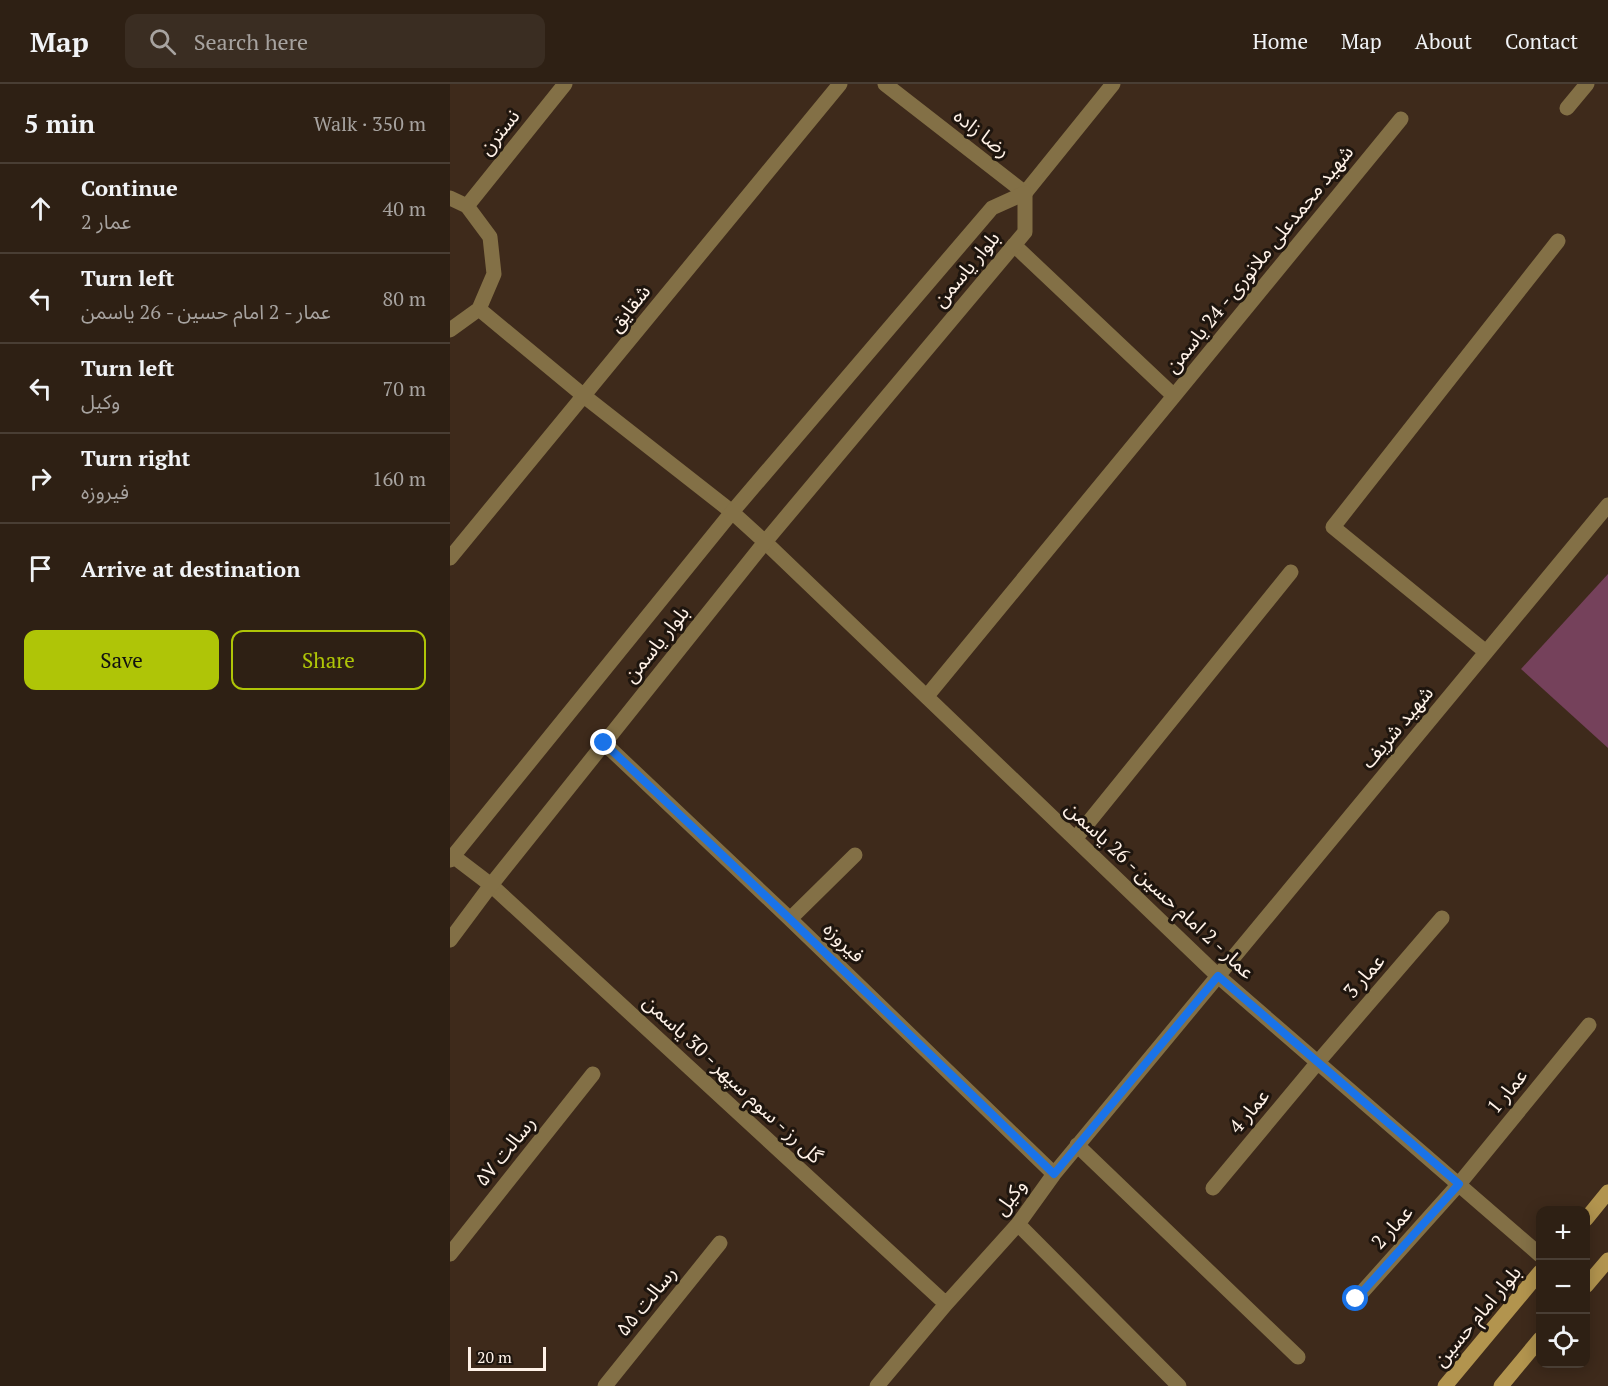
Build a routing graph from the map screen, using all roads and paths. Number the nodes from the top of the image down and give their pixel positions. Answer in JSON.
{"nodes":[{"id":1,"x":565,"y":84,"type":"edge"},
{"id":2,"x":840,"y":84,"type":"edge"},
{"id":3,"x":885,"y":84,"type":"edge"},
{"id":4,"x":1113,"y":84,"type":"edge"},
{"id":5,"x":1587,"y":84,"type":"edge"},
{"id":6,"x":1567,"y":108,"type":"dead end"},
{"id":7,"x":1401,"y":119,"type":"dead end"},
{"id":8,"x":1025,"y":193,"type":"junction"},
{"id":9,"x":450,"y":198,"type":"edge"},
{"id":10,"x":467,"y":206,"type":"junction"},
{"id":11,"x":1558,"y":241,"type":"dead end"},
{"id":12,"x":1014,"y":245,"type":"junction"},
{"id":13,"x":479,"y":309,"type":"junction"},
{"id":14,"x":450,"y":330,"type":"edge"},
{"id":15,"x":584,"y":396,"type":"junction"},
{"id":16,"x":1174,"y":396,"type":"junction"},
{"id":17,"x":1608,"y":505,"type":"edge"},
{"id":18,"x":732,"y":512,"type":"junction"},
{"id":19,"x":765,"y":542,"type":"junction"},
{"id":20,"x":450,"y":558,"type":"edge"},
{"id":21,"x":1291,"y":572,"type":"dead end"},
{"id":22,"x":1486,"y":652,"type":"junction"},
{"id":23,"x":927,"y":696,"type":"junction"},
{"id":24,"x":604,"y":743,"type":"junction"},
{"id":25,"x":1075,"y":839,"type":"junction"},
{"id":26,"x":855,"y":855,"type":"dead end"},
{"id":27,"x":451,"y":856,"type":"edge"},
{"id":28,"x":491,"y":885,"type":"junction"},
{"id":29,"x":1442,"y":918,"type":"dead end"},
{"id":30,"x":790,"y":919,"type":"junction"},
{"id":31,"x":450,"y":940,"type":"edge"},
{"id":32,"x":1218,"y":976,"type":"junction"},
{"id":33,"x":1589,"y":1025,"type":"dead end"},
{"id":34,"x":1318,"y":1062,"type":"junction"},
{"id":35,"x":593,"y":1074,"type":"dead end"},
{"id":36,"x":1077,"y":1145,"type":"junction"},
{"id":37,"x":1054,"y":1174,"type":"junction"},
{"id":38,"x":1459,"y":1184,"type":"junction"},
{"id":39,"x":1213,"y":1188,"type":"dead end"},
{"id":40,"x":1608,"y":1192,"type":"edge"},
{"id":41,"x":1590,"y":1213,"type":"edge"},
{"id":42,"x":1017,"y":1224,"type":"junction"},
{"id":43,"x":720,"y":1243,"type":"dead end"},
{"id":44,"x":1536,"y":1251,"type":"edge"},
{"id":45,"x":450,"y":1254,"type":"edge"},
{"id":46,"x":1608,"y":1260,"type":"edge"},
{"id":47,"x":1536,"y":1277,"type":"edge"},
{"id":48,"x":1590,"y":1281,"type":"edge"},
{"id":49,"x":1356,"y":1299,"type":"dead end"},
{"id":50,"x":946,"y":1304,"type":"junction"},
{"id":51,"x":1536,"y":1344,"type":"edge"},
{"id":52,"x":1298,"y":1357,"type":"dead end"},
{"id":53,"x":605,"y":1386,"type":"edge"},
{"id":54,"x":878,"y":1386,"type":"edge"},
{"id":55,"x":1179,"y":1386,"type":"edge"},
{"id":56,"x":1445,"y":1386,"type":"edge"},
{"id":57,"x":1501,"y":1386,"type":"edge"}],
"edges":[{"from":1,"to":10,"type":"street","name":"نسترن"},
{"from":2,"to":15,"type":"street","name":"شقایق"},
{"from":3,"to":8,"type":"street","name":"رضا زاده"},
{"from":4,"to":8,"type":"street"},
{"from":5,"to":6,"type":"street"},
{"from":7,"to":16,"type":"street","name":"شهید محمدعلی ملانوری - 24 یاسمن"},
{"from":8,"to":12,"type":"street","name":"بلوار یاسمن"},
{"from":8,"to":18,"type":"street","name":"بلوار یاسمن"},
{"from":9,"to":10,"type":"street"},
{"from":10,"to":13,"type":"street"},
{"from":11,"to":22,"type":"street"},
{"from":12,"to":16,"type":"street","name":"شهید محمدعلی ملانوری - 24 یاسمن"},
{"from":12,"to":19,"type":"street","name":"بلوار یاسمن"},
{"from":13,"to":14,"type":"street"},
{"from":13,"to":15,"type":"street","name":"عمار - 2 امام حسین - 26 یاسمن"},
{"from":15,"to":18,"type":"street","name":"عمار - 2 امام حسین - 26 یاسمن"},
{"from":15,"to":20,"type":"street","name":"شقایق"},
{"from":16,"to":23,"type":"street"},
{"from":17,"to":22,"type":"street","name":"شهید شریف"},
{"from":18,"to":19,"type":"street","name":"عمار - 2 امام حسین - 26 یاسمن"},
{"from":18,"to":27,"type":"street","name":"بلوار یاسمن"},
{"from":19,"to":23,"type":"street","name":"عمار - 2 امام حسین - 26 یاسمن"},
{"from":19,"to":24,"type":"street","name":"بلوار یاسمن"},
{"from":21,"to":25,"type":"street"},
{"from":22,"to":32,"type":"street","name":"شهید شریف"},
{"from":23,"to":25,"type":"street","name":"عمار - 2 امام حسین - 26 یاسمن"},
{"from":24,"to":28,"type":"street","name":"بلوار یاسمن"},
{"from":24,"to":30,"type":"street","name":"فیروزه"},
{"from":25,"to":32,"type":"street","name":"عمار - 2 امام حسین - 26 یاسمن"},
{"from":26,"to":30,"type":"street"},
{"from":27,"to":28,"type":"street","name":"گل رز - سوم سپهر - 30 یاسمن"},
{"from":28,"to":31,"type":"street","name":"بلوار یاسمن"},
{"from":28,"to":50,"type":"street","name":"گل رز - سوم سپهر - 30 یاسمن"},
{"from":29,"to":34,"type":"street","name":"عمار 3"},
{"from":30,"to":37,"type":"street","name":"فیروزه"},
{"from":32,"to":34,"type":"street","name":"عمار - 2 امام حسین - 26 یاسمن"},
{"from":32,"to":36,"type":"street","name":"وکیل"},
{"from":33,"to":38,"type":"street","name":"عمار 1"},
{"from":34,"to":38,"type":"street","name":"عمار - 2 امام حسین - 26 یاسمن"},
{"from":34,"to":39,"type":"street","name":"عمار 4"},
{"from":35,"to":45,"type":"street","name":"رسالت ۵۷"},
{"from":36,"to":37,"type":"street","name":"وکیل"},
{"from":36,"to":52,"type":"street"},
{"from":37,"to":42,"type":"street","name":"وکیل"},
{"from":38,"to":44,"type":"street","name":"عمار - 2 امام حسین - 26 یاسمن"},
{"from":38,"to":49,"type":"street","name":"عمار 2"},
{"from":40,"to":41,"type":"main road"},
{"from":42,"to":50,"type":"street","name":"وکیل"},
{"from":42,"to":55,"type":"street"},
{"from":43,"to":53,"type":"street","name":"رسالت ۵۵"},
{"from":46,"to":48,"type":"main road"},
{"from":47,"to":56,"type":"main road","name":"بلوار امام حسین"},
{"from":50,"to":54,"type":"street","name":"وکیل"},
{"from":51,"to":57,"type":"main road"}]}
